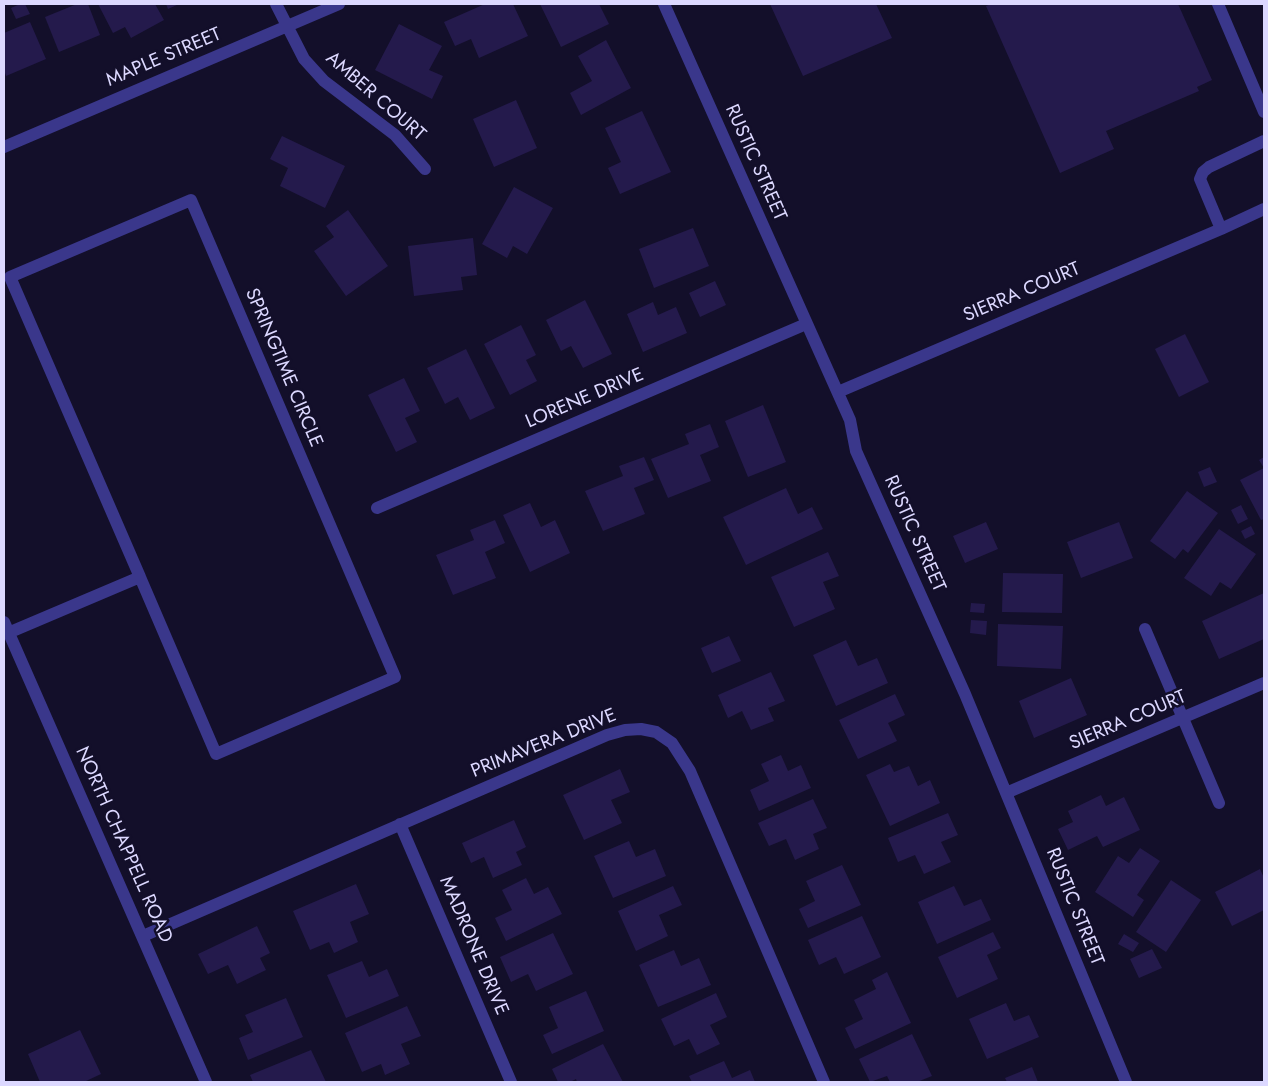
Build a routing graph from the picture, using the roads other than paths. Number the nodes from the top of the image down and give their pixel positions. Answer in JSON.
{"nodes":[{"id":1,"x":276,"y":4,"type":"edge"},
{"id":2,"x":339,"y":4,"type":"edge"},
{"id":3,"x":664,"y":4,"type":"edge"},
{"id":4,"x":1218,"y":4,"type":"edge"},
{"id":5,"x":287,"y":26,"type":"junction"},
{"id":6,"x":1264,"y":112,"type":"edge"},
{"id":7,"x":1264,"y":140,"type":"edge"},
{"id":8,"x":4,"y":147,"type":"edge"},
{"id":9,"x":425,"y":169,"type":"dead end"},
{"id":10,"x":1264,"y":209,"type":"edge"},
{"id":11,"x":1221,"y":228,"type":"junction"},
{"id":12,"x":806,"y":324,"type":"junction"},
{"id":13,"x":838,"y":392,"type":"junction"},
{"id":14,"x":377,"y":508,"type":"dead end"},
{"id":15,"x":140,"y":577,"type":"junction"},
{"id":16,"x":6,"y":628,"type":"edge"},
{"id":17,"x":1145,"y":629,"type":"dead end"},
{"id":18,"x":1264,"y":683,"type":"edge"},
{"id":19,"x":1183,"y":718,"type":"junction"},
{"id":20,"x":1006,"y":793,"type":"junction"},
{"id":21,"x":1220,"y":803,"type":"dead end"},
{"id":22,"x":400,"y":824,"type":"junction"},
{"id":23,"x":142,"y":936,"type":"junction"},
{"id":24,"x":206,"y":1082,"type":"edge"},
{"id":25,"x":511,"y":1082,"type":"edge"},
{"id":26,"x":824,"y":1082,"type":"edge"},
{"id":27,"x":1126,"y":1082,"type":"edge"}],
"edges":[{"from":1,"to":5,"type":"street","name":"AMBER COURT"},
{"from":2,"to":5,"type":"street","name":"MAPLE STREET"},
{"from":3,"to":12,"type":"street","name":"RUSTIC STREET"},
{"from":4,"to":6,"type":"street"},
{"from":5,"to":8,"type":"street","name":"MAPLE STREET"},
{"from":5,"to":9,"type":"street","name":"AMBER COURT"},
{"from":7,"to":11,"type":"street"},
{"from":10,"to":11,"type":"street","name":"SIERRA COURT"},
{"from":11,"to":13,"type":"street","name":"SIERRA COURT"},
{"from":12,"to":13,"type":"street","name":"RUSTIC STREET"},
{"from":12,"to":14,"type":"street","name":"LORENE DRIVE"},
{"from":13,"to":20,"type":"street","name":"RUSTIC STREET"},
{"from":15,"to":15,"type":"street","name":"SPRINGTIME CIRCLE"},
{"from":15,"to":16,"type":"street"},
{"from":16,"to":23,"type":"street","name":"NORTH CHAPPELL ROAD"},
{"from":17,"to":19,"type":"street"},
{"from":18,"to":19,"type":"street","name":"SIERRA COURT"},
{"from":19,"to":20,"type":"street","name":"SIERRA COURT"},
{"from":19,"to":21,"type":"street"},
{"from":20,"to":27,"type":"street","name":"RUSTIC STREET"},
{"from":22,"to":23,"type":"street","name":"PRIMAVERA DRIVE"},
{"from":22,"to":25,"type":"street","name":"MADRONE DRIVE"},
{"from":22,"to":26,"type":"street","name":"PRIMAVERA DRIVE"},
{"from":23,"to":24,"type":"street","name":"NORTH CHAPPELL ROAD"}]}
